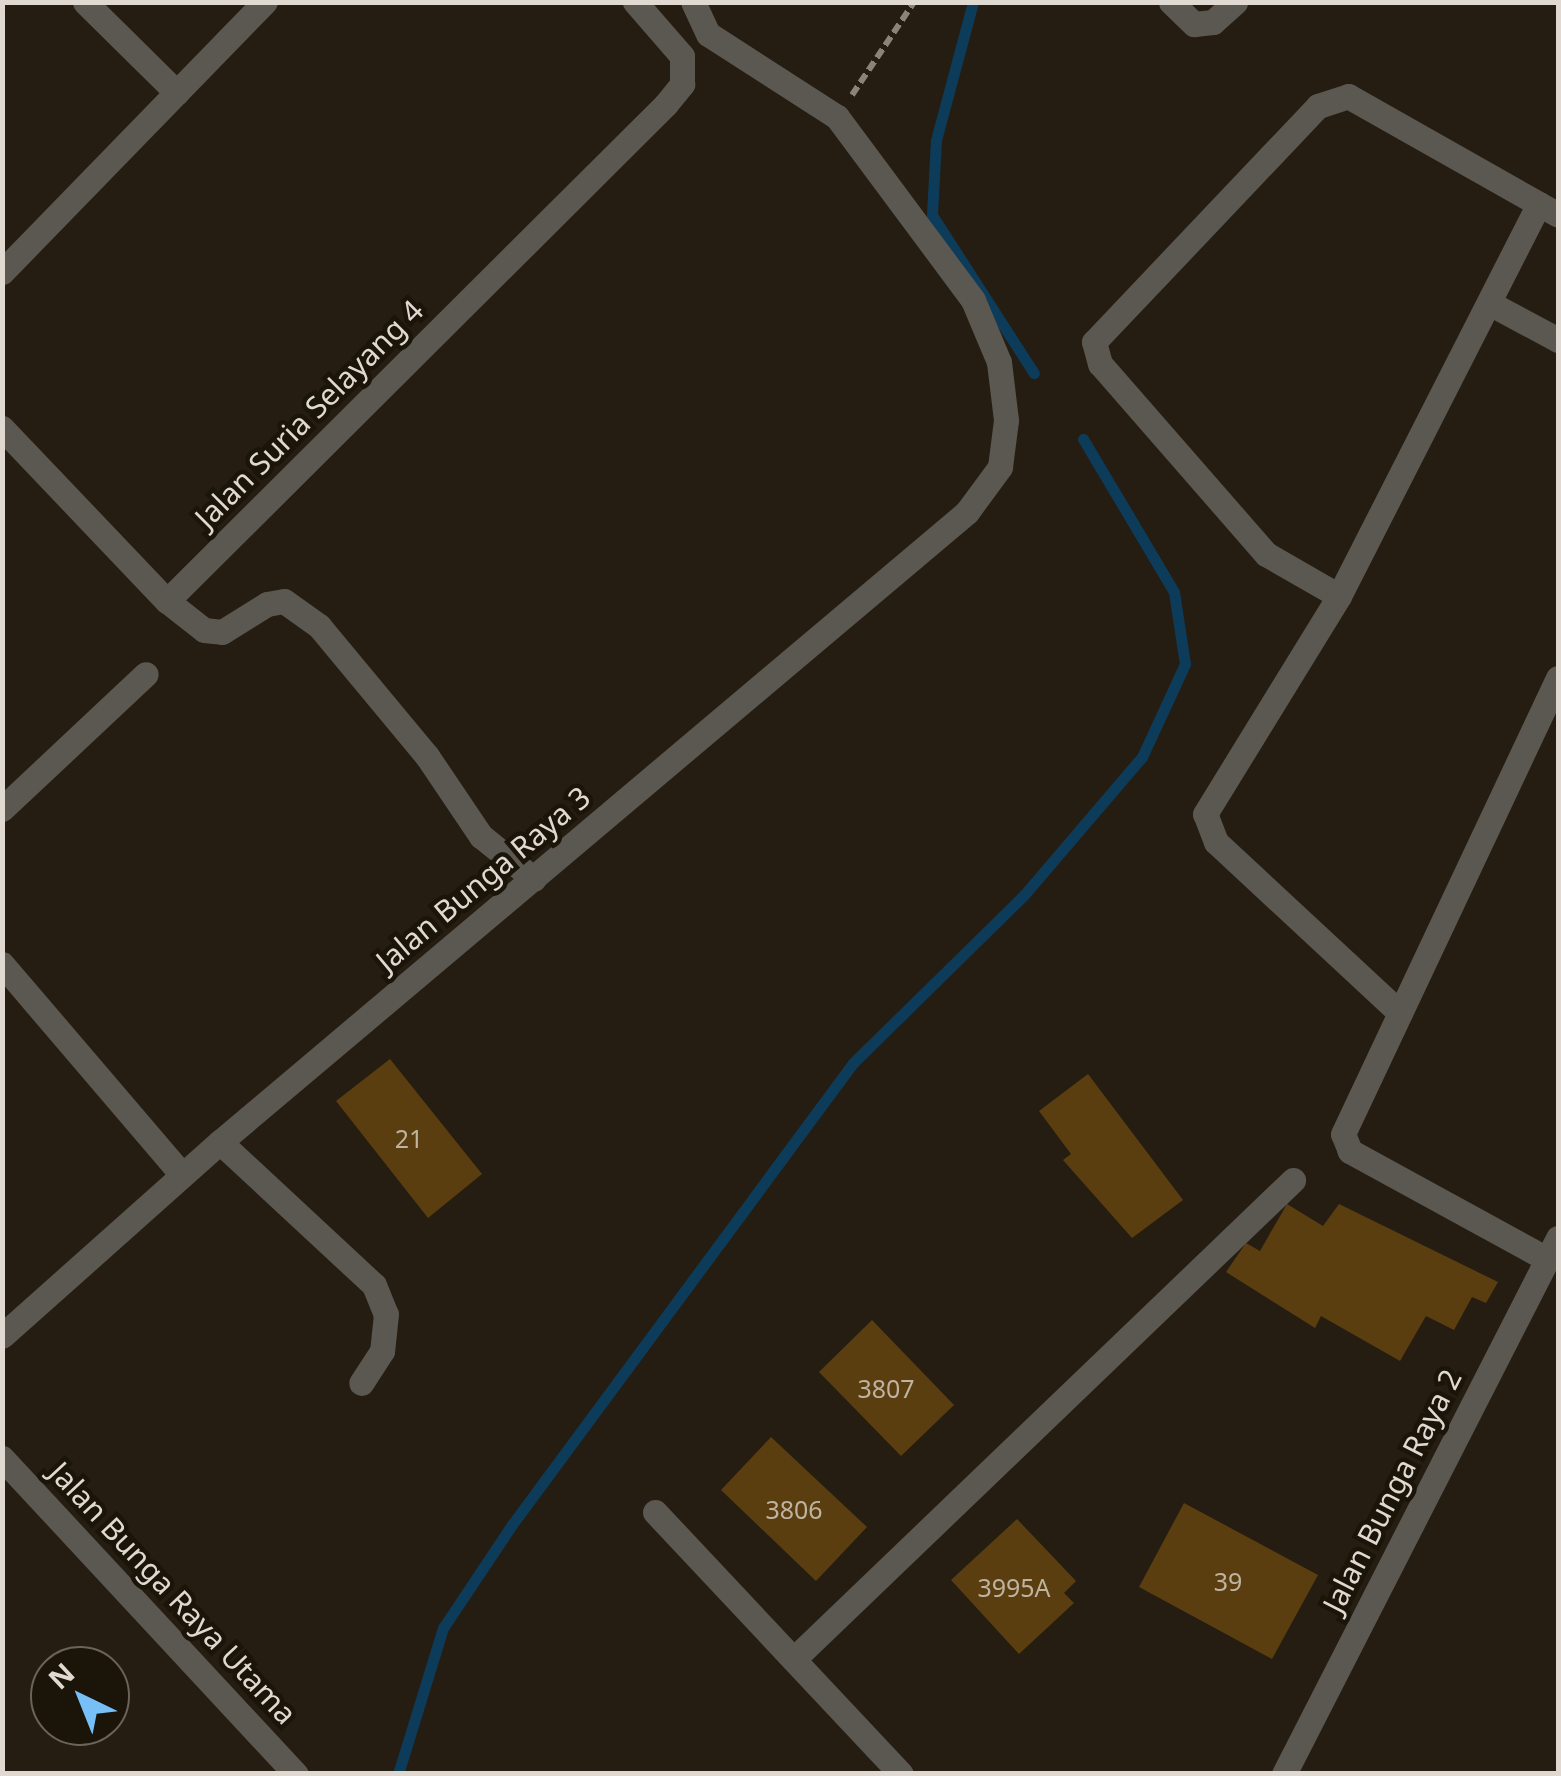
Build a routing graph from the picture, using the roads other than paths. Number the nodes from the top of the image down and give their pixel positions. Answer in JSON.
{"nodes":[{"id":1,"x":85,"y":2,"type":"edge"},
{"id":2,"x":266,"y":2,"type":"edge"},
{"id":3,"x":635,"y":2,"type":"edge"},
{"id":4,"x":693,"y":2,"type":"edge"},
{"id":5,"x":1171,"y":2,"type":"edge"},
{"id":6,"x":1235,"y":2,"type":"edge"},
{"id":7,"x":178,"y":92,"type":"junction"},
{"id":8,"x":1549,"y":209,"type":"edge"},
{"id":9,"x":2,"y":272,"type":"edge"},
{"id":10,"x":1491,"y":304,"type":"junction"},
{"id":11,"x":1558,"y":340,"type":"edge"},
{"id":12,"x":5,"y":434,"type":"edge"},
{"id":13,"x":1338,"y":596,"type":"junction"},
{"id":14,"x":167,"y":601,"type":"junction"},
{"id":15,"x":146,"y":674,"type":"dead end"},
{"id":16,"x":1558,"y":678,"type":"edge"},
{"id":17,"x":2,"y":809,"type":"edge"},
{"id":18,"x":534,"y":879,"type":"junction"},
{"id":19,"x":2,"y":964,"type":"edge"},
{"id":20,"x":1400,"y":1012,"type":"junction"},
{"id":21,"x":220,"y":1142,"type":"junction"},
{"id":22,"x":182,"y":1175,"type":"junction"},
{"id":23,"x":1293,"y":1180,"type":"dead end"},
{"id":24,"x":1553,"y":1249,"type":"edge"},
{"id":25,"x":2,"y":1336,"type":"edge"},
{"id":26,"x":361,"y":1382,"type":"dead end"},
{"id":27,"x":2,"y":1458,"type":"edge"},
{"id":28,"x":655,"y":1512,"type":"dead end"},
{"id":29,"x":796,"y":1657,"type":"junction"},
{"id":30,"x":296,"y":1774,"type":"edge"},
{"id":31,"x":902,"y":1774,"type":"edge"},
{"id":32,"x":1284,"y":1774,"type":"edge"}],
"edges":[{"from":1,"to":7,"type":"street"},
{"from":2,"to":7,"type":"street"},
{"from":3,"to":14,"type":"street","name":"Jalan Suria Selayang 4"},
{"from":4,"to":18,"type":"street","name":"Jalan Bunga Raya 3"},
{"from":5,"to":6,"type":"street"},
{"from":7,"to":9,"type":"street"},
{"from":8,"to":10,"type":"street"},
{"from":8,"to":13,"type":"street"},
{"from":10,"to":11,"type":"street"},
{"from":10,"to":13,"type":"street"},
{"from":12,"to":14,"type":"street"},
{"from":13,"to":20,"type":"street"},
{"from":14,"to":18,"type":"street"},
{"from":15,"to":17,"type":"street"},
{"from":16,"to":20,"type":"street"},
{"from":18,"to":21,"type":"street","name":"Jalan Bunga Raya 3"},
{"from":19,"to":22,"type":"street"},
{"from":20,"to":24,"type":"street"},
{"from":21,"to":22,"type":"street","name":"Jalan Bunga Raya 3"},
{"from":21,"to":26,"type":"street"},
{"from":22,"to":25,"type":"street","name":"Jalan Bunga Raya 3"},
{"from":23,"to":29,"type":"street"},
{"from":24,"to":32,"type":"street","name":"Jalan Bunga Raya 2"},
{"from":27,"to":30,"type":"street","name":"Jalan Bunga Raya Utama"},
{"from":28,"to":29,"type":"street"},
{"from":29,"to":31,"type":"street"}]}
